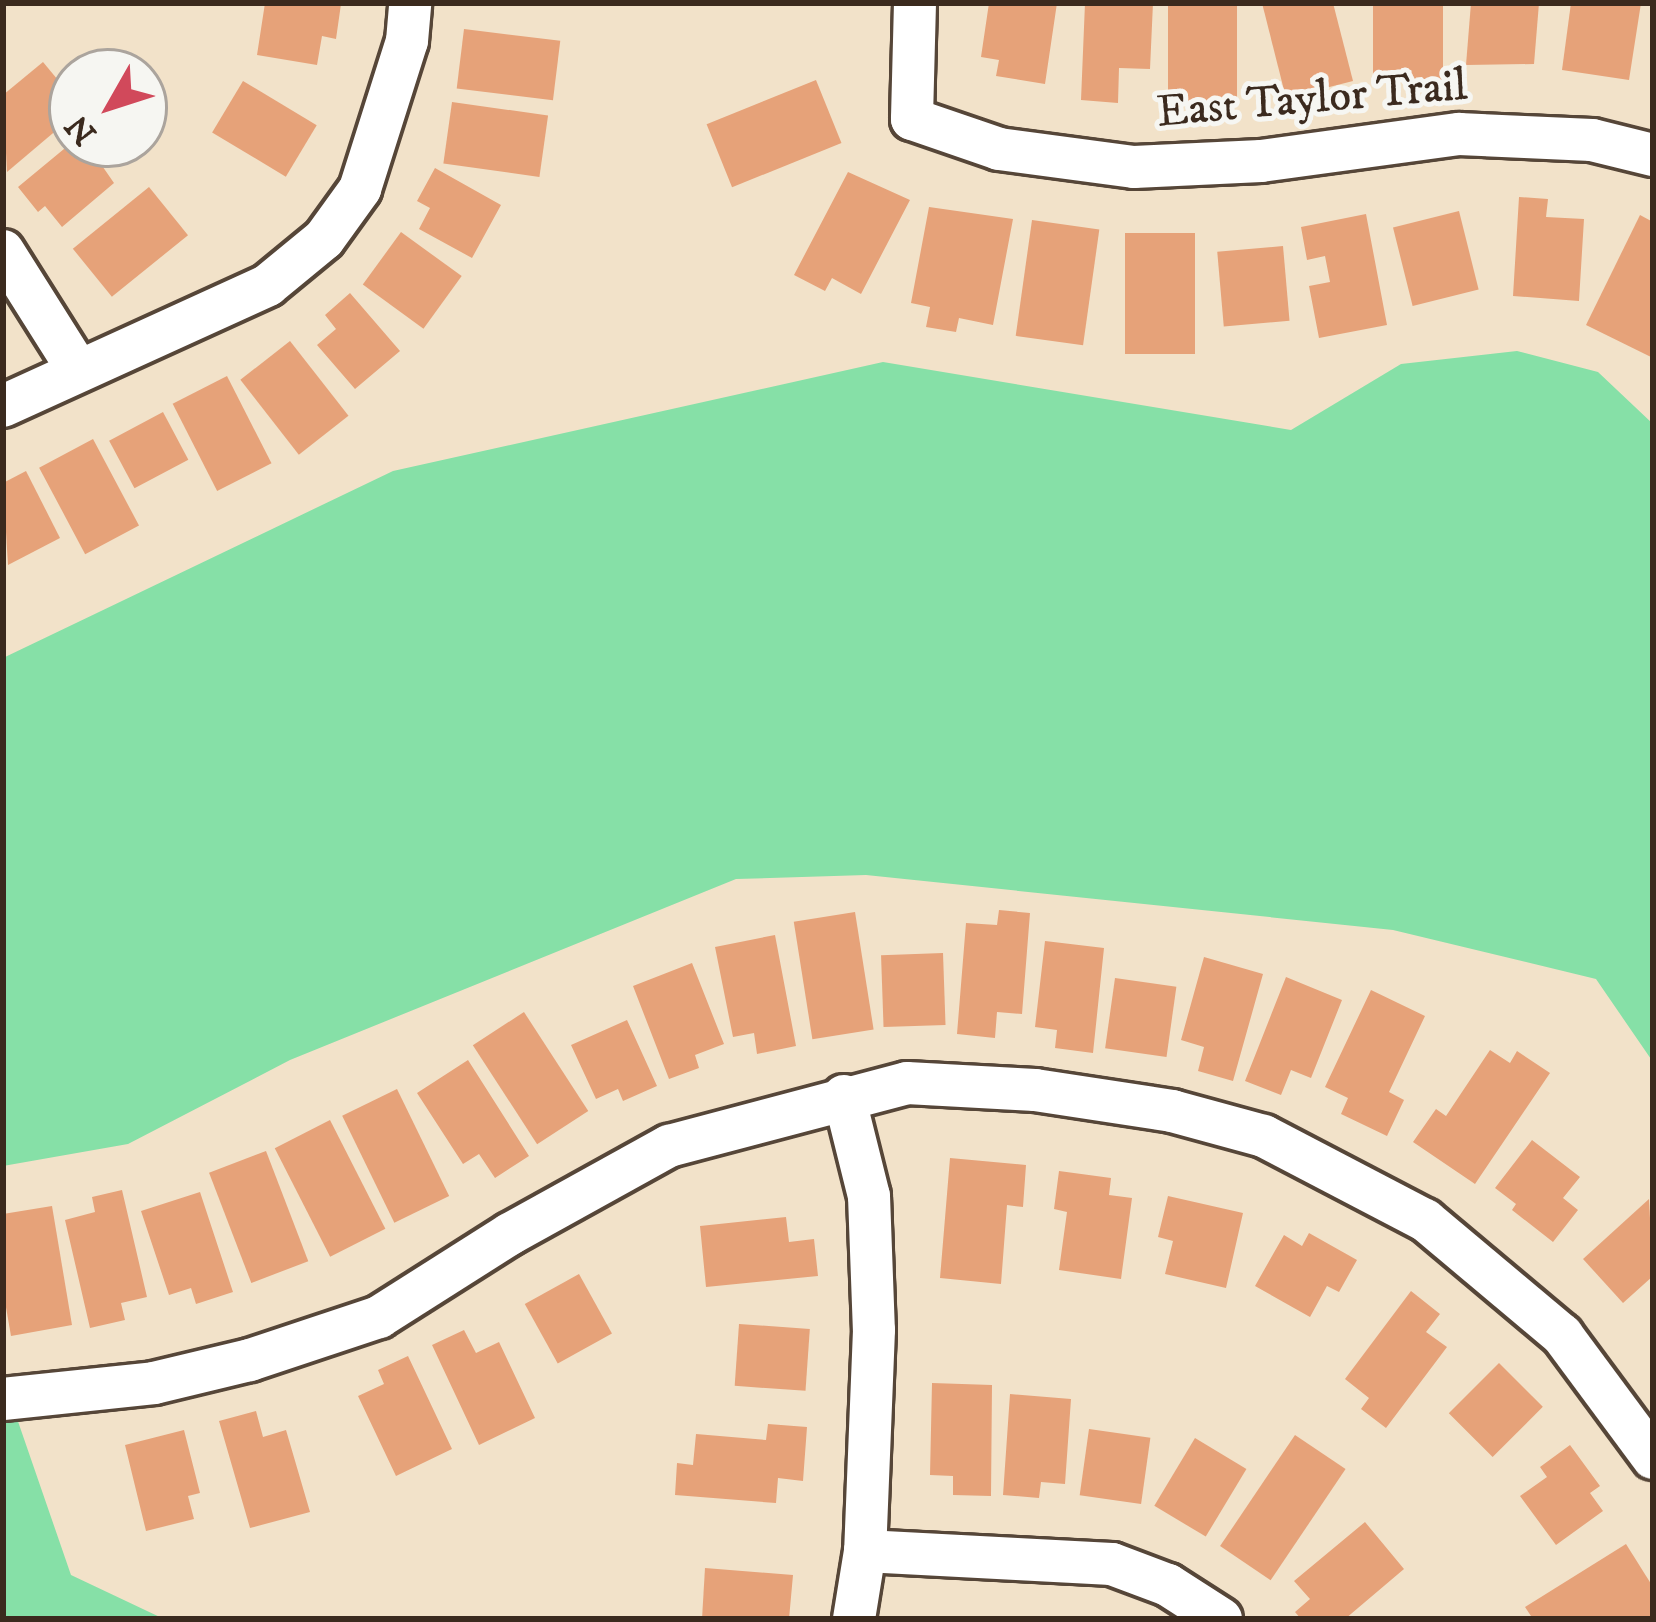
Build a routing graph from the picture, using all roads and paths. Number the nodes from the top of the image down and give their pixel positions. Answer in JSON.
{"nodes":[{"id":1,"x":410,"y":3,"type":"edge"},
{"id":2,"x":915,"y":3,"type":"edge"},
{"id":3,"x":1653,"y":155,"type":"edge"},
{"id":4,"x":3,"y":251,"type":"edge"},
{"id":5,"x":78,"y":370,"type":"junction"},
{"id":6,"x":3,"y":406,"type":"edge"},
{"id":7,"x":844,"y":1096,"type":"junction"},
{"id":8,"x":3,"y":1399,"type":"edge"},
{"id":9,"x":1653,"y":1457,"type":"edge"},
{"id":10,"x":865,"y":1551,"type":"junction"},
{"id":11,"x":854,"y":1619,"type":"edge"},
{"id":12,"x":1221,"y":1619,"type":"edge"}],
"edges":[{"from":1,"to":5,"type":"street"},
{"from":2,"to":3,"type":"street","name":"East Taylor Trail"},
{"from":4,"to":5,"type":"street"},
{"from":5,"to":6,"type":"street"},
{"from":7,"to":8,"type":"street"},
{"from":7,"to":9,"type":"street"},
{"from":7,"to":10,"type":"street"},
{"from":10,"to":11,"type":"street"},
{"from":10,"to":12,"type":"street"}]}
